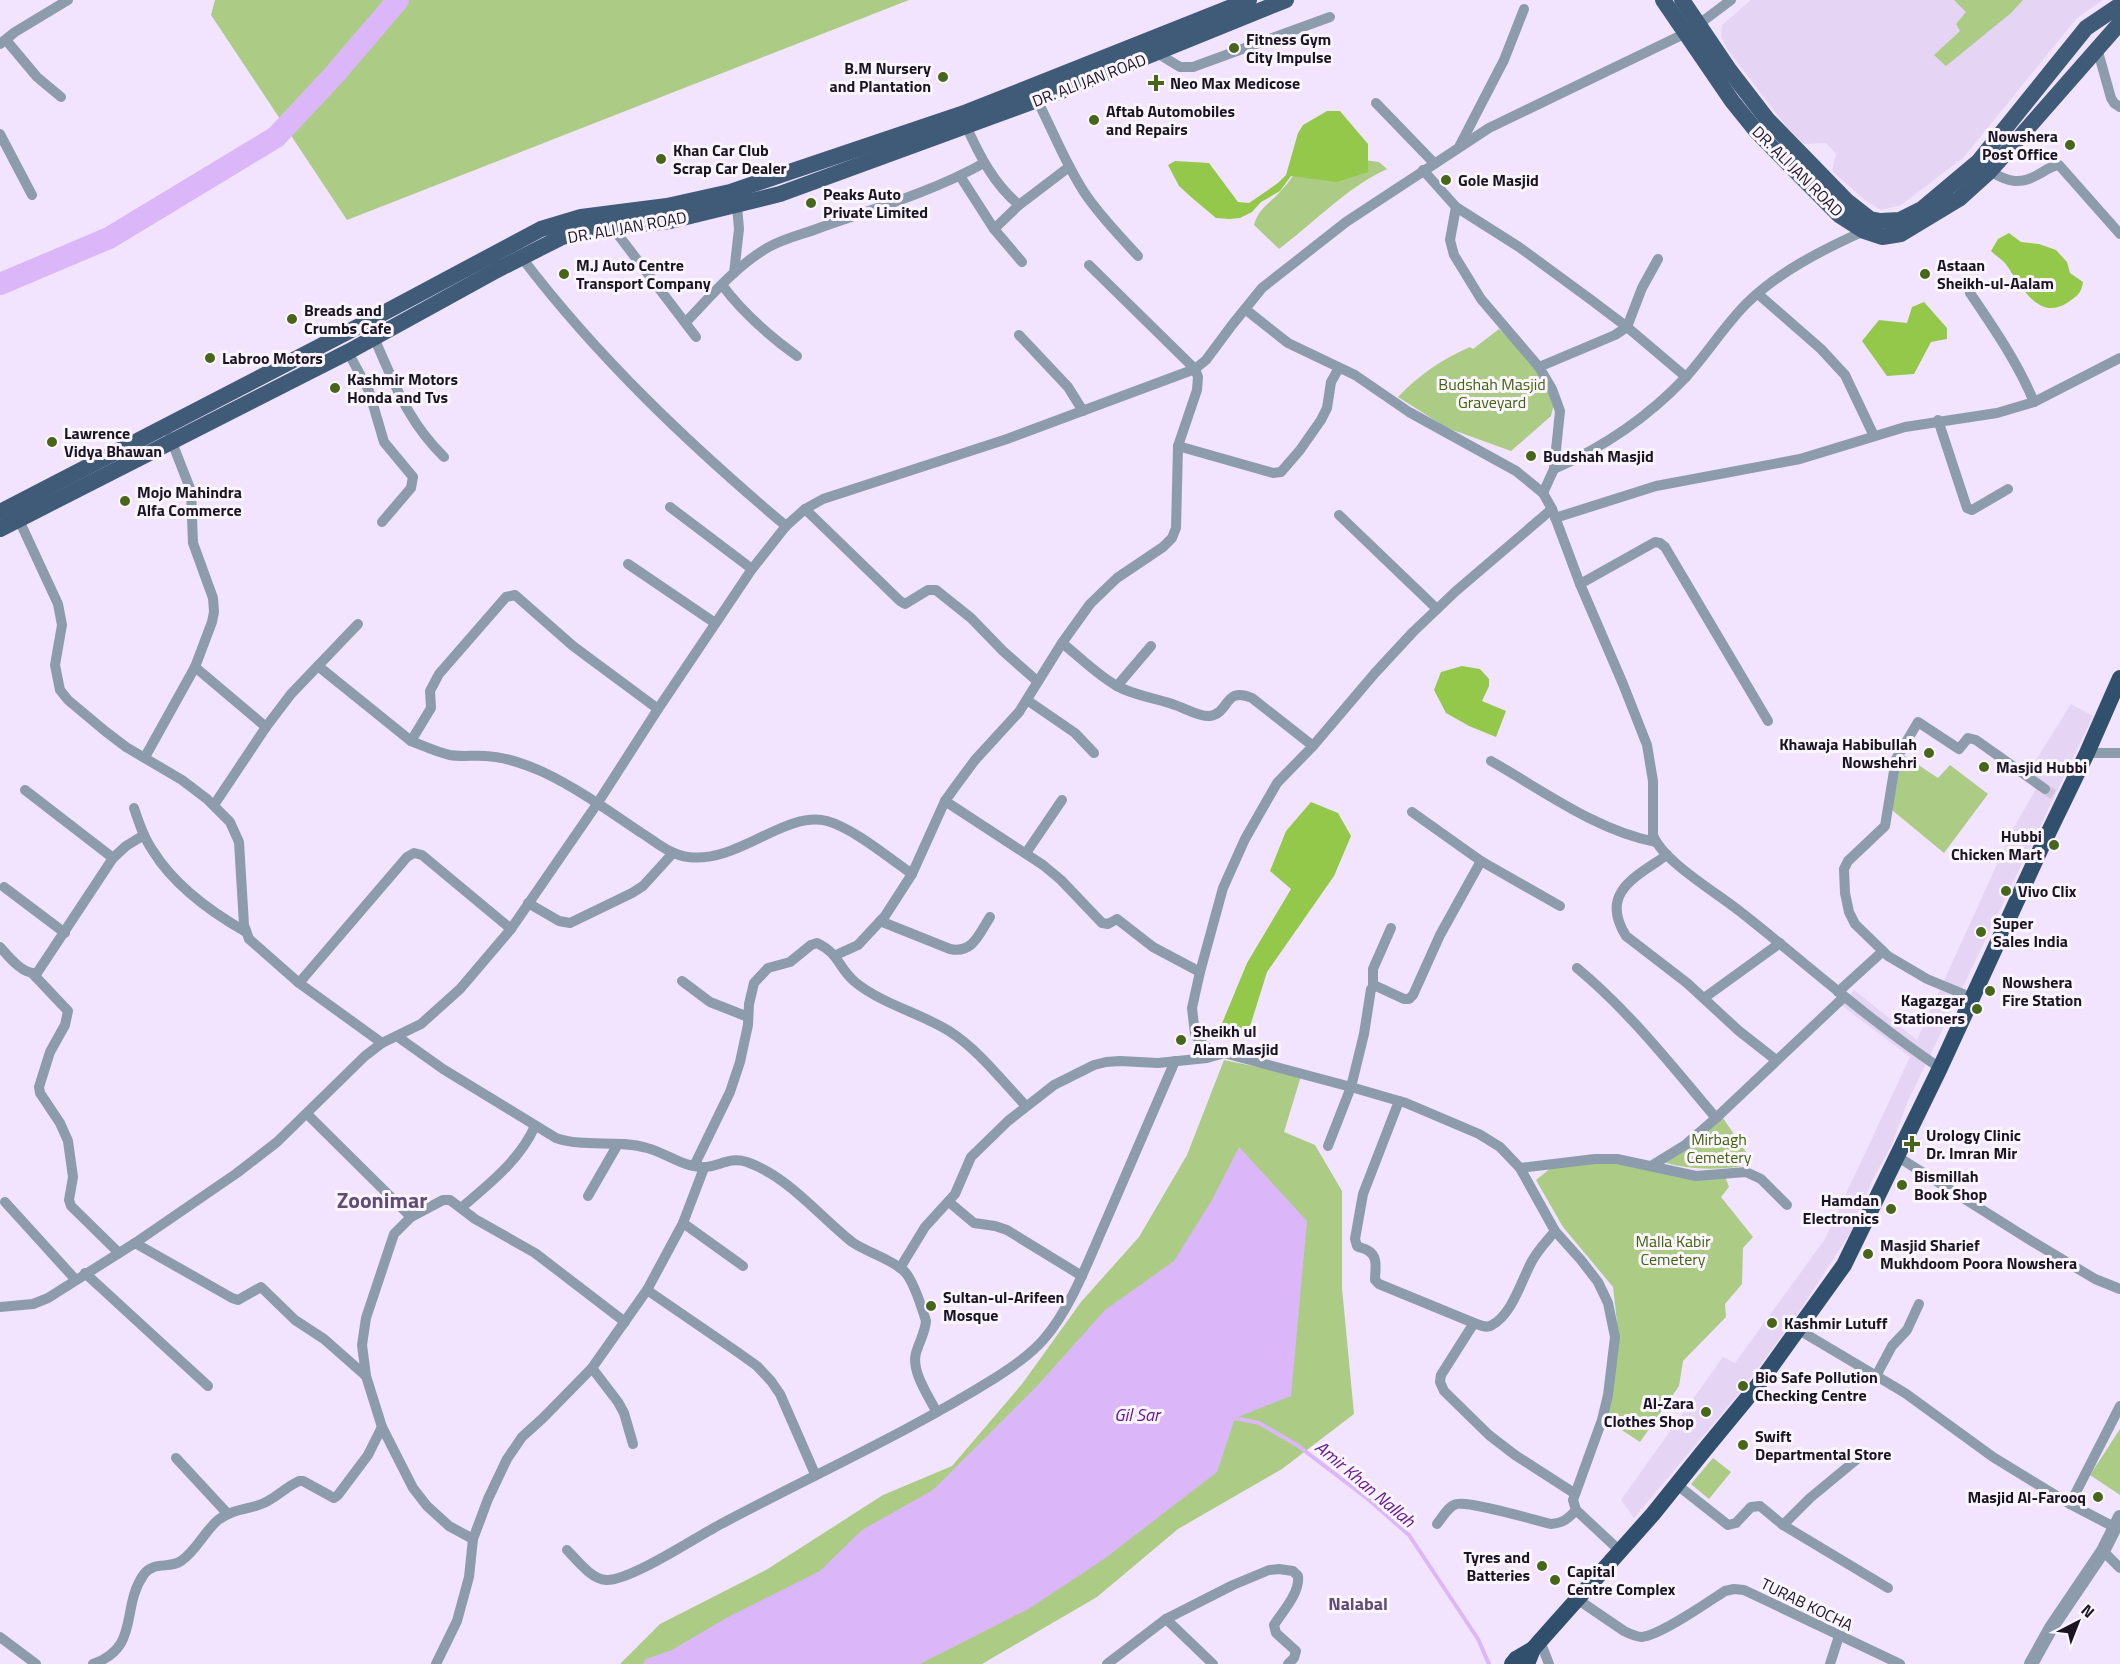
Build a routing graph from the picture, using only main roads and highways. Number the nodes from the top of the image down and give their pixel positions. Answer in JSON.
{"nodes":[{"id":1,"x":1249,"y":0,"type":"edge"},
{"id":2,"x":1286,"y":0,"type":"edge"},
{"id":3,"x":1664,"y":0,"type":"edge"},
{"id":4,"x":1682,"y":0,"type":"edge"},
{"id":5,"x":2120,"y":5,"type":"edge"},
{"id":6,"x":2114,"y":21,"type":"edge"},
{"id":7,"x":1692,"y":28,"type":"junction"},
{"id":8,"x":169,"y":434,"type":"junction"},
{"id":9,"x":0,"y":512,"type":"edge"},
{"id":10,"x":0,"y":528,"type":"edge"},
{"id":11,"x":2120,"y":678,"type":"edge"},
{"id":12,"x":1526,"y":1655,"type":"edge"}],
"edges":[{"from":1,"to":8,"type":"main road","name":"DR. ALI JAN ROAD"},
{"from":2,"to":8,"type":"main road","name":"DR. ALI JAN ROAD"},
{"from":3,"to":7,"type":"main road","name":"DR. ALI JAN ROAD"},
{"from":4,"to":7,"type":"main road","name":"DR. ALI JAN ROAD"},
{"from":5,"to":6,"type":"main road","name":"DR. ALI JAN ROAD"},
{"from":6,"to":7,"type":"main road","name":"DR. ALI JAN ROAD"},
{"from":6,"to":7,"type":"main road","name":"DR. ALI JAN ROAD"},
{"from":8,"to":9,"type":"main road","name":"DR. ALI JAN ROAD"},
{"from":8,"to":10,"type":"main road","name":"DR. ALI JAN ROAD"},
{"from":11,"to":12,"type":"highway"}]}
